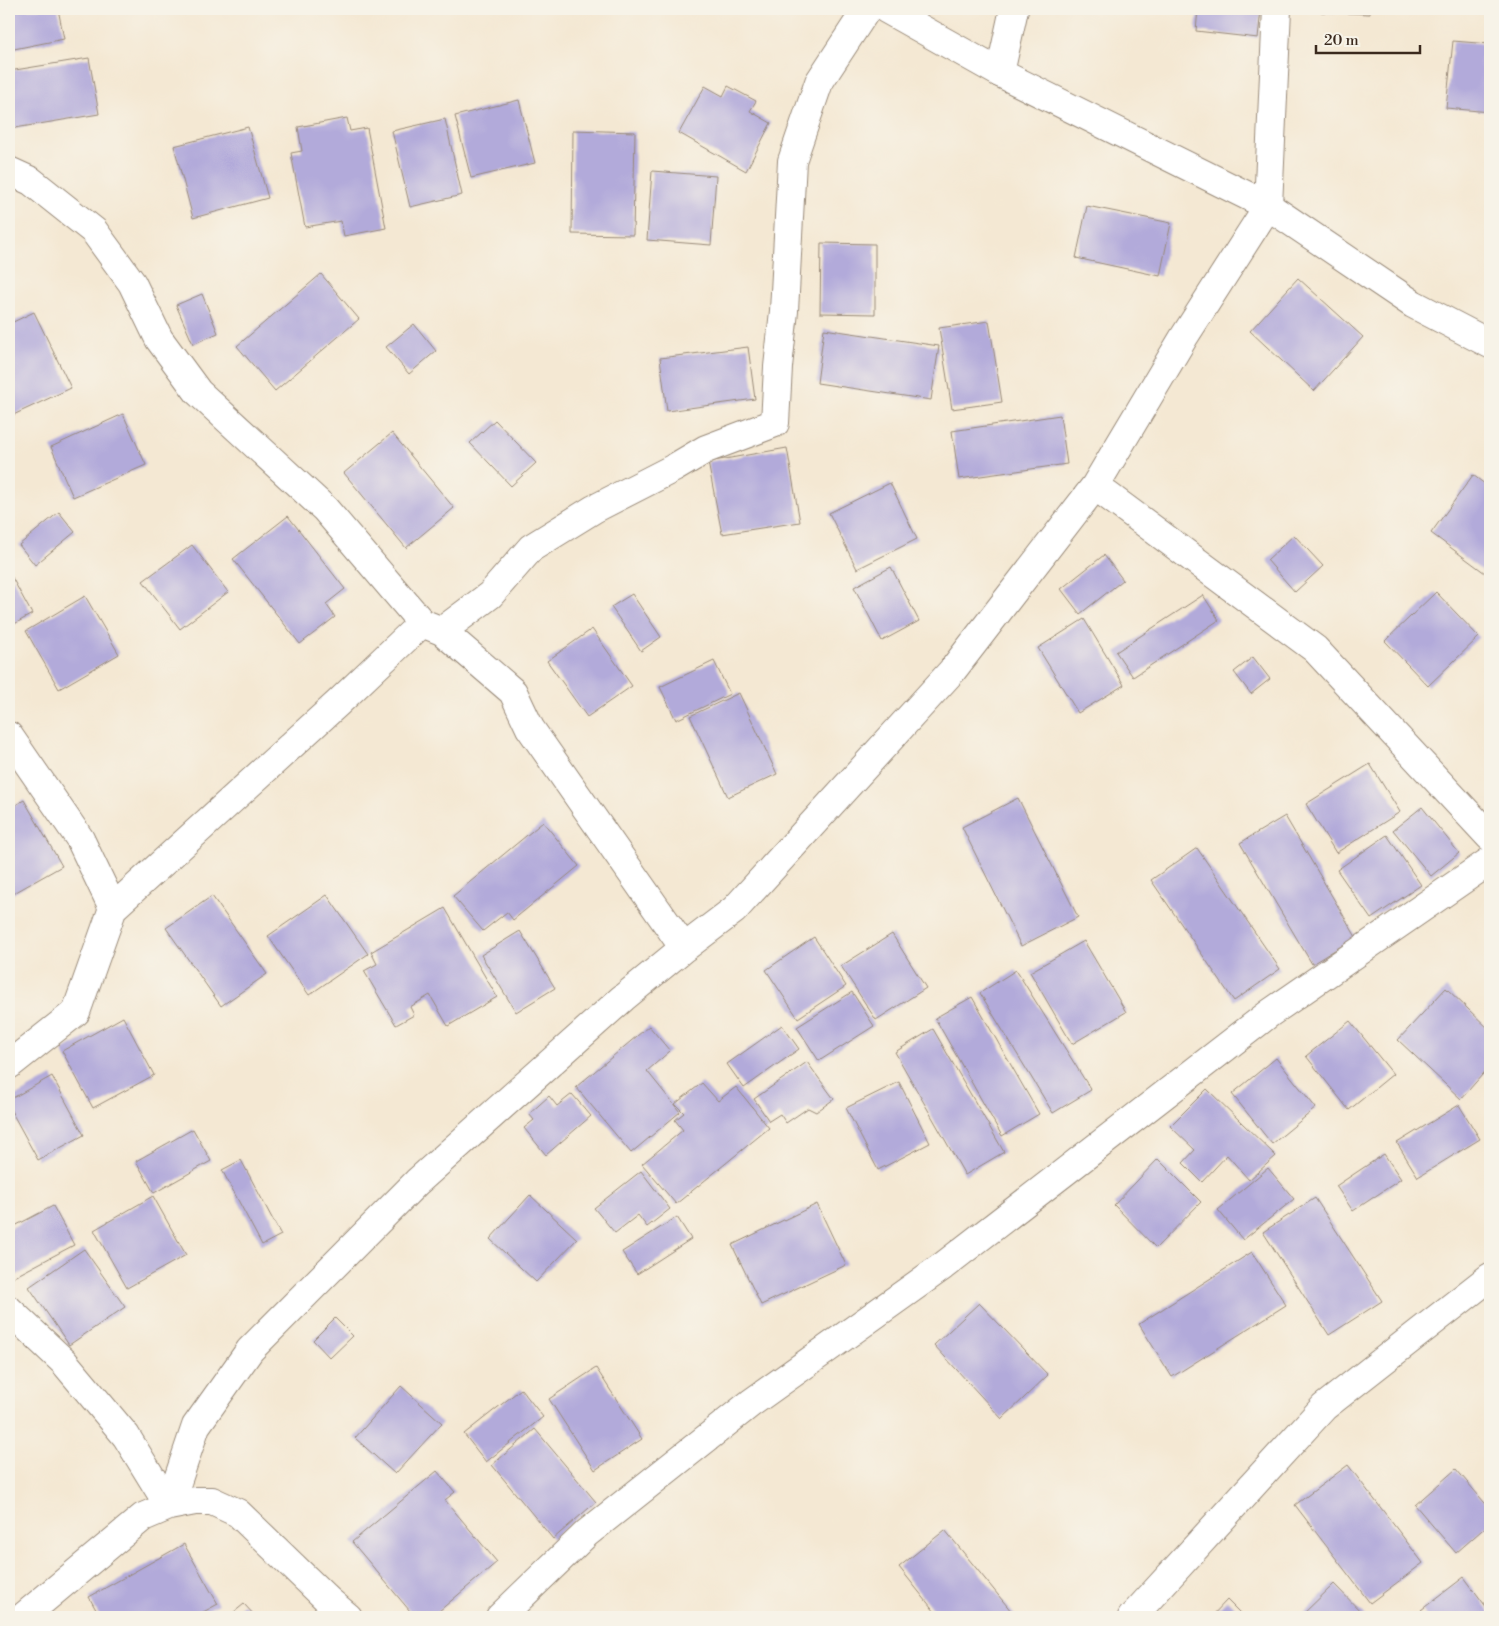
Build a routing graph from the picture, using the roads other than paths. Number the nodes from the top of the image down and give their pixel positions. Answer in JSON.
{"nodes":[{"id":1,"x":867,"y":9,"type":"edge"},
{"id":2,"x":886,"y":9,"type":"edge"},
{"id":3,"x":1014,"y":9,"type":"edge"},
{"id":4,"x":1277,"y":9,"type":"edge"},
{"id":5,"x":1000,"y":73,"type":"junction"},
{"id":6,"x":9,"y":171,"type":"edge"},
{"id":7,"x":1268,"y":206,"type":"junction"},
{"id":8,"x":1490,"y":344,"type":"edge"},
{"id":9,"x":1095,"y":486,"type":"junction"},
{"id":10,"x":432,"y":627,"type":"junction"},
{"id":11,"x":9,"y":736,"type":"edge"},
{"id":12,"x":1490,"y":837,"type":"edge"},
{"id":13,"x":1490,"y":861,"type":"edge"},
{"id":14,"x":113,"y":908,"type":"junction"},
{"id":15,"x":684,"y":948,"type":"junction"},
{"id":16,"x":9,"y":1065,"type":"edge"},
{"id":17,"x":1490,"y":1277,"type":"edge"},
{"id":18,"x":9,"y":1310,"type":"edge"},
{"id":19,"x":169,"y":1506,"type":"junction"},
{"id":20,"x":23,"y":1617,"type":"edge"},
{"id":21,"x":348,"y":1617,"type":"edge"},
{"id":22,"x":500,"y":1617,"type":"edge"},
{"id":23,"x":1132,"y":1617,"type":"edge"}],
"edges":[{"from":1,"to":10,"type":"street"},
{"from":2,"to":5,"type":"street"},
{"from":3,"to":5,"type":"street"},
{"from":4,"to":7,"type":"street"},
{"from":5,"to":7,"type":"street"},
{"from":6,"to":10,"type":"street"},
{"from":7,"to":8,"type":"street"},
{"from":7,"to":9,"type":"street"},
{"from":9,"to":12,"type":"street"},
{"from":9,"to":15,"type":"street"},
{"from":10,"to":14,"type":"street"},
{"from":10,"to":15,"type":"street"},
{"from":11,"to":14,"type":"street"},
{"from":13,"to":22,"type":"street"},
{"from":14,"to":16,"type":"street"},
{"from":15,"to":19,"type":"street"},
{"from":17,"to":23,"type":"street"},
{"from":18,"to":19,"type":"street"},
{"from":19,"to":20,"type":"street"},
{"from":19,"to":21,"type":"street"}]}
